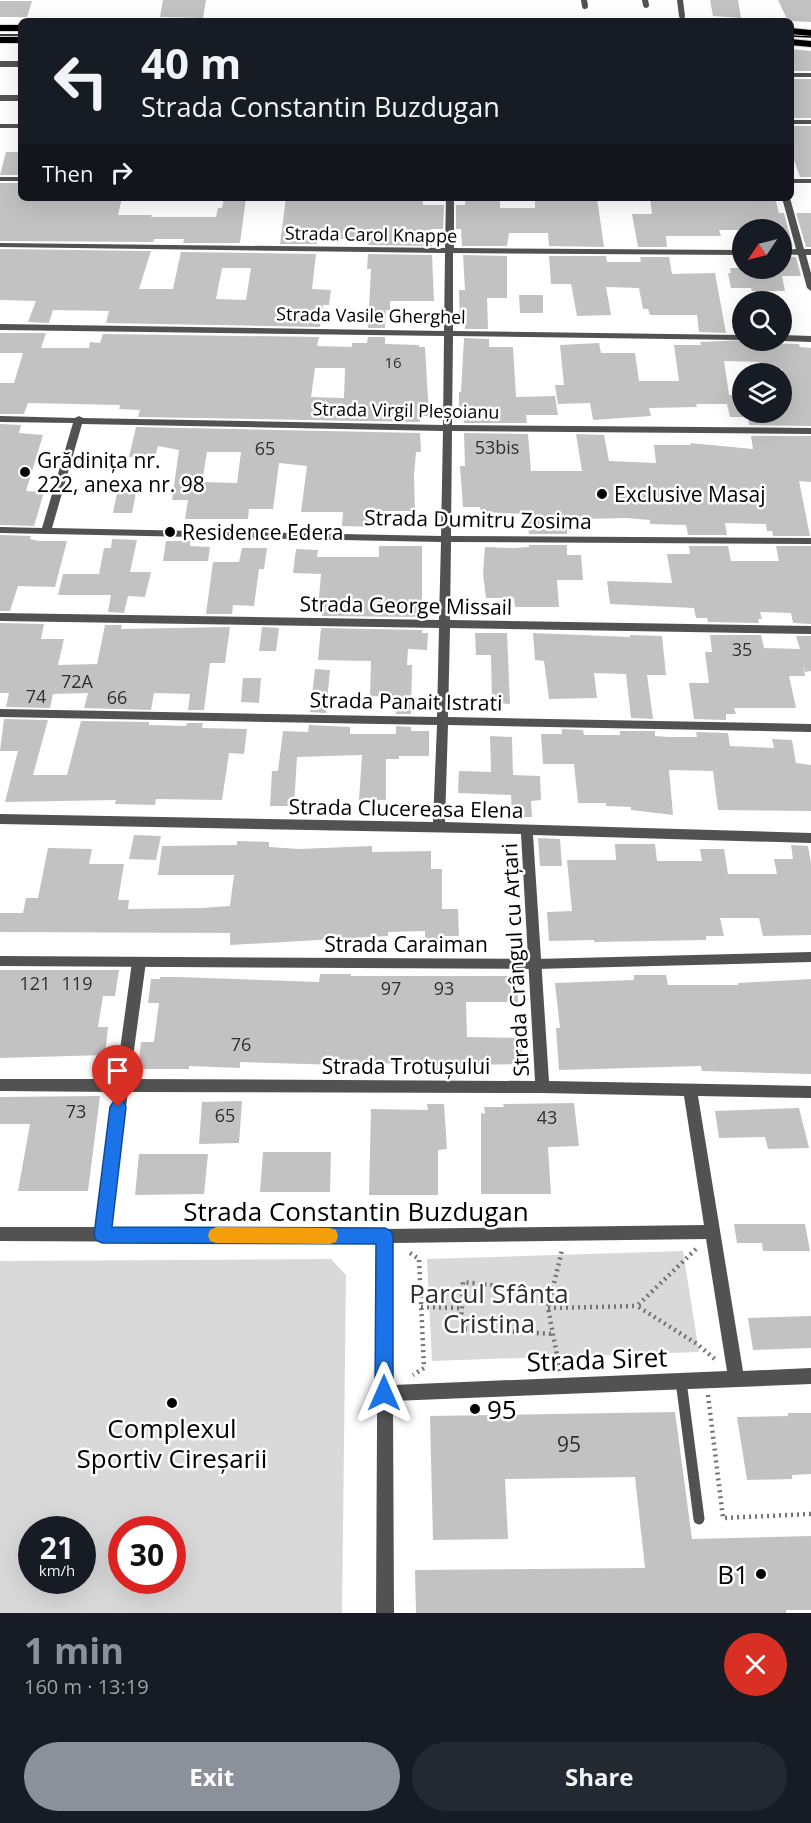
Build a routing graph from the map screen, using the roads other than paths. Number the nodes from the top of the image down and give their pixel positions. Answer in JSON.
{"nodes":[{"id":1,"x":680,"y":0,"type":"edge"},
{"id":2,"x":682,"y":16,"type":"dead end"},
{"id":3,"x":0,"y":28,"type":"edge"},
{"id":4,"x":18,"y":28,"type":"edge"},
{"id":5,"x":794,"y":31,"type":"edge"},
{"id":6,"x":811,"y":33,"type":"edge"},
{"id":7,"x":0,"y":40,"type":"edge"},
{"id":8,"x":18,"y":40,"type":"edge"},
{"id":9,"x":794,"y":42,"type":"edge"},
{"id":10,"x":811,"y":44,"type":"edge"},
{"id":11,"x":0,"y":64,"type":"edge"},
{"id":12,"x":18,"y":64,"type":"edge"},
{"id":13,"x":794,"y":75,"type":"edge"},
{"id":14,"x":811,"y":75,"type":"edge"},
{"id":15,"x":0,"y":98,"type":"edge"},
{"id":16,"x":18,"y":98,"type":"edge"},
{"id":17,"x":794,"y":122,"type":"edge"},
{"id":18,"x":811,"y":122,"type":"edge"},
{"id":19,"x":0,"y":126,"type":"edge"},
{"id":20,"x":18,"y":126,"type":"edge"},
{"id":21,"x":18,"y":178,"type":"edge"},
{"id":22,"x":0,"y":179,"type":"edge"},
{"id":23,"x":794,"y":181,"type":"edge"},
{"id":24,"x":811,"y":181,"type":"edge"},
{"id":25,"x":450,"y":201,"type":"edge"},
{"id":26,"x":787,"y":201,"type":"edge"},
{"id":27,"x":0,"y":245,"type":"edge"},
{"id":28,"x":449,"y":251,"type":"junction"},
{"id":29,"x":732,"y":252,"type":"edge"},
{"id":30,"x":806,"y":252,"type":"edge"},
{"id":31,"x":811,"y":288,"type":"edge"},
{"id":32,"x":0,"y":327,"type":"edge"},
{"id":33,"x":447,"y":333,"type":"junction"},
{"id":34,"x":732,"y":338,"type":"edge"},
{"id":35,"x":792,"y":338,"type":"edge"},
{"id":36,"x":811,"y":339,"type":"edge"},
{"id":37,"x":0,"y":419,"type":"edge"},
{"id":38,"x":79,"y":419,"type":"junction"},
{"id":39,"x":446,"y":428,"type":"junction"},
{"id":40,"x":811,"y":431,"type":"edge"},
{"id":41,"x":0,"y":530,"type":"edge"},
{"id":42,"x":46,"y":530,"type":"junction"},
{"id":43,"x":448,"y":539,"type":"junction"},
{"id":44,"x":811,"y":541,"type":"edge"},
{"id":45,"x":0,"y":617,"type":"edge"},
{"id":46,"x":445,"y":625,"type":"junction"},
{"id":47,"x":811,"y":630,"type":"edge"},
{"id":48,"x":0,"y":713,"type":"edge"},
{"id":49,"x":443,"y":722,"type":"junction"},
{"id":50,"x":811,"y":728,"type":"edge"},
{"id":51,"x":0,"y":819,"type":"edge"},
{"id":52,"x":439,"y":827,"type":"junction"},
{"id":53,"x":527,"y":831,"type":"junction"},
{"id":54,"x":811,"y":838,"type":"edge"},
{"id":55,"x":811,"y":957,"type":"edge"},
{"id":56,"x":0,"y":961,"type":"edge"},
{"id":57,"x":139,"y":962,"type":"junction"},
{"id":58,"x":535,"y":964,"type":"junction"},
{"id":59,"x":0,"y":1085,"type":"edge"},
{"id":60,"x":121,"y":1086,"type":"junction"},
{"id":61,"x":542,"y":1087,"type":"junction"},
{"id":62,"x":690,"y":1090,"type":"junction"},
{"id":63,"x":811,"y":1092,"type":"edge"},
{"id":64,"x":713,"y":1232,"type":"junction"},
{"id":65,"x":0,"y":1234,"type":"edge"},
{"id":66,"x":102,"y":1235,"type":"junction"},
{"id":67,"x":385,"y":1236,"type":"junction"},
{"id":68,"x":811,"y":1376,"type":"edge"},
{"id":69,"x":736,"y":1379,"type":"junction"},
{"id":70,"x":681,"y":1381,"type":"junction"},
{"id":71,"x":384,"y":1393,"type":"junction"},
{"id":72,"x":699,"y":1519,"type":"dead end"},
{"id":73,"x":385,"y":1613,"type":"edge"}],
"edges":[{"from":1,"to":2,"type":"lane"},
{"from":3,"to":4,"type":"main road"},
{"from":5,"to":6,"type":"main road"},
{"from":7,"to":8,"type":"main road"},
{"from":9,"to":10,"type":"main road"},
{"from":11,"to":12,"type":"lane"},
{"from":13,"to":14,"type":"street"},
{"from":15,"to":16,"type":"lane"},
{"from":17,"to":18,"type":"street"},
{"from":19,"to":20,"type":"street"},
{"from":21,"to":22,"type":"street"},
{"from":23,"to":24,"type":"street"},
{"from":25,"to":28,"type":"street"},
{"from":26,"to":30,"type":"street"},
{"from":27,"to":28,"type":"street","name":"Strada Carol Knappe"},
{"from":28,"to":29,"type":"street","name":"Strada Carol Knappe"},
{"from":28,"to":33,"type":"street"},
{"from":30,"to":31,"type":"street"},
{"from":32,"to":33,"type":"street","name":"Strada Vasile Gherghel"},
{"from":33,"to":34,"type":"street","name":"Strada Vasile Gherghel"},
{"from":33,"to":39,"type":"street"},
{"from":35,"to":36,"type":"street"},
{"from":37,"to":38,"type":"street","name":"Strada Virgil Pleșoianu"},
{"from":38,"to":39,"type":"street","name":"Strada Virgil Pleșoianu"},
{"from":38,"to":42,"type":"street"},
{"from":39,"to":40,"type":"street","name":"Strada Virgil Pleșoianu"},
{"from":39,"to":43,"type":"street"},
{"from":41,"to":42,"type":"street","name":"Strada Dumitru Zosima"},
{"from":42,"to":43,"type":"street","name":"Strada Dumitru Zosima"},
{"from":43,"to":44,"type":"street","name":"Strada Dumitru Zosima"},
{"from":43,"to":46,"type":"street"},
{"from":45,"to":46,"type":"street","name":"Strada George Missail"},
{"from":46,"to":47,"type":"street","name":"Strada George Missail"},
{"from":46,"to":49,"type":"street"},
{"from":48,"to":49,"type":"street","name":"Strada Panait Istrati"},
{"from":49,"to":50,"type":"street","name":"Strada Panait Istrati"},
{"from":49,"to":52,"type":"street"},
{"from":51,"to":52,"type":"street","name":"Strada Clucereasa Elena"},
{"from":52,"to":53,"type":"street","name":"Strada Clucereasa Elena"},
{"from":53,"to":54,"type":"street","name":"Strada Clucereasa Elena"},
{"from":53,"to":58,"type":"street","name":"Strada Crângul cu Arțari"},
{"from":55,"to":58,"type":"street","name":"Strada Caraiman"},
{"from":56,"to":57,"type":"street","name":"Strada Caraiman"},
{"from":57,"to":58,"type":"street","name":"Strada Caraiman"},
{"from":57,"to":60,"type":"street"},
{"from":58,"to":61,"type":"street","name":"Strada Crângul cu Arțari"},
{"from":59,"to":60,"type":"street","name":"Strada Trotușului"},
{"from":60,"to":61,"type":"street","name":"Strada Trotușului"},
{"from":60,"to":66,"type":"street"},
{"from":61,"to":62,"type":"street","name":"Strada Trotușului"},
{"from":62,"to":63,"type":"street","name":"Strada Trotușului"},
{"from":62,"to":64,"type":"street"},
{"from":64,"to":67,"type":"street","name":"Strada Constantin Buzdugan"},
{"from":64,"to":69,"type":"street"},
{"from":65,"to":66,"type":"street","name":"Strada Constantin Buzdugan"},
{"from":66,"to":67,"type":"street","name":"Strada Constantin Buzdugan"},
{"from":67,"to":71,"type":"street"},
{"from":68,"to":69,"type":"street","name":"Strada Siret"},
{"from":69,"to":70,"type":"street","name":"Strada Siret"},
{"from":70,"to":71,"type":"street","name":"Strada Siret"},
{"from":70,"to":72,"type":"lane"},
{"from":71,"to":73,"type":"street"}]}
